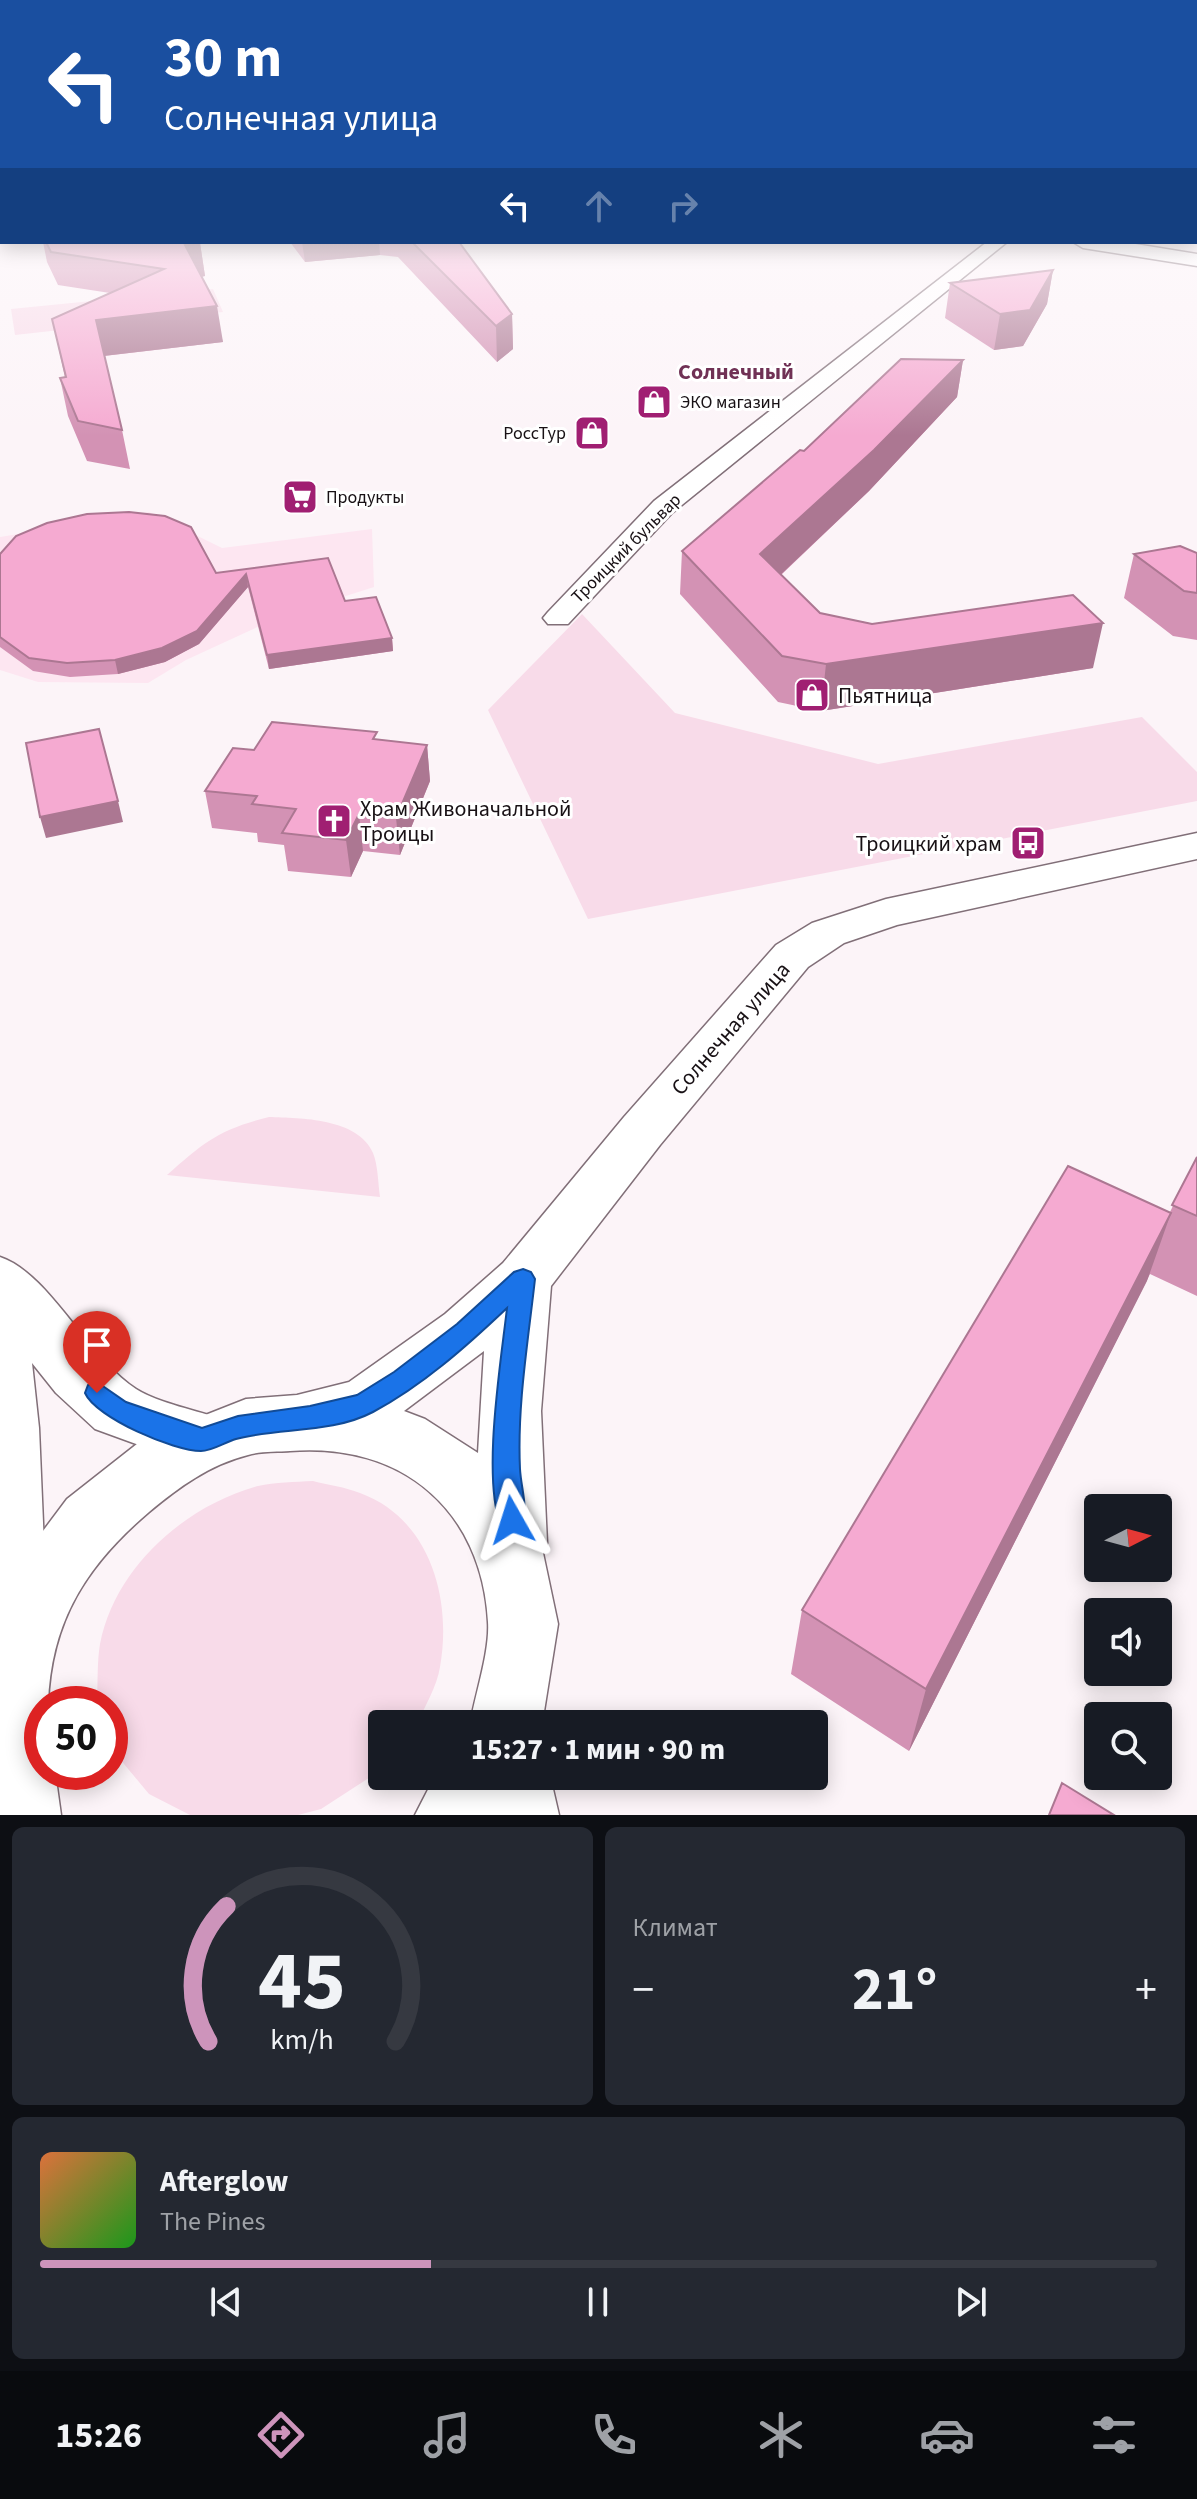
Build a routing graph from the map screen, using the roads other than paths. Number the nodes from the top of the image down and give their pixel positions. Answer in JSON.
{"nodes":[{"id":1,"x":967,"y":267,"type":"edge"},
{"id":2,"x":558,"y":618,"type":"dead end"},
{"id":3,"x":1197,"y":846,"type":"edge"},
{"id":4,"x":523,"y":1279,"type":"junction"},
{"id":5,"x":0,"y":1280,"type":"edge"},
{"id":6,"x":0,"y":1343,"type":"edge"},
{"id":7,"x":310,"y":1418,"type":"junction"},
{"id":8,"x":202,"y":1440,"type":"junction"},
{"id":9,"x":517,"y":1573,"type":"junction"},
{"id":10,"x":13,"y":1689,"type":"junction"},
{"id":11,"x":511,"y":1710,"type":"edge"},
{"id":12,"x":471,"y":1790,"type":"edge"},
{"id":13,"x":516,"y":1790,"type":"edge"},
{"id":14,"x":27,"y":1801,"type":"edge"},
{"id":15,"x":453,"y":1815,"type":"edge"},
{"id":16,"x":521,"y":1815,"type":"edge"}],
"edges":[{"from":1,"to":2,"type":"street","name":"Троицкий бульвар"},
{"from":3,"to":4,"type":"main road","name":"Солнечная улица"},
{"from":4,"to":7,"type":"main road","name":"Солнечная улица"},
{"from":4,"to":9,"type":"main road","name":"Солнечная улица"},
{"from":5,"to":8,"type":"main road"},
{"from":6,"to":10,"type":"main road"},
{"from":7,"to":8,"type":"main road"},
{"from":7,"to":9,"type":"main road"},
{"from":8,"to":10,"type":"main road"},
{"from":9,"to":11,"type":"main road"},
{"from":10,"to":14,"type":"main road"},
{"from":12,"to":15,"type":"main road"},
{"from":13,"to":16,"type":"main road"}]}
